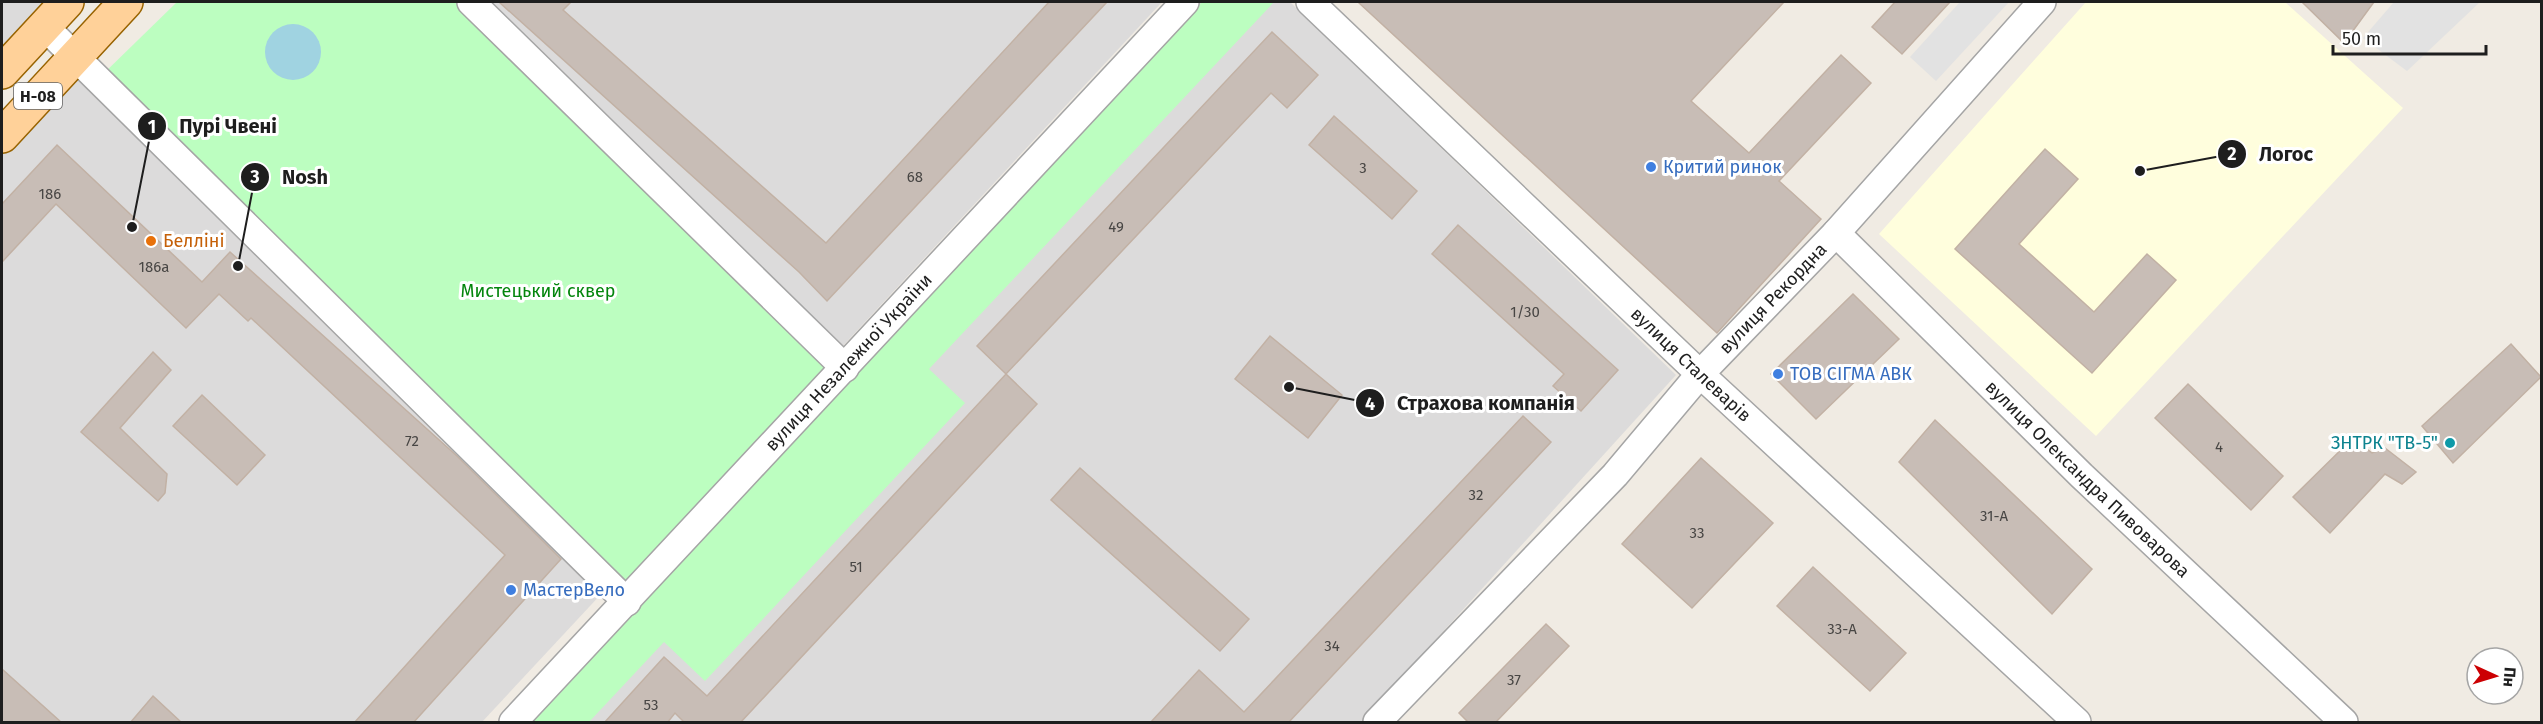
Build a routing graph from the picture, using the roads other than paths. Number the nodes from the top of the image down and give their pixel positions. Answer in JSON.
{"nodes":[{"id":1,"x":67,"y":2,"type":"edge"},
{"id":2,"x":126,"y":2,"type":"edge"},
{"id":3,"x":471,"y":2,"type":"edge"},
{"id":4,"x":1185,"y":2,"type":"edge"},
{"id":5,"x":1310,"y":2,"type":"edge"},
{"id":6,"x":2042,"y":2,"type":"edge"},
{"id":7,"x":45,"y":26,"type":"junction"},
{"id":8,"x":76,"y":57,"type":"junction"},
{"id":9,"x":2,"y":72,"type":"edge"},
{"id":10,"x":2,"y":136,"type":"edge"},
{"id":11,"x":1836,"y":233,"type":"junction"},
{"id":12,"x":845,"y":368,"type":"junction"},
{"id":13,"x":1700,"y":374,"type":"junction"},
{"id":14,"x":627,"y":602,"type":"junction"},
{"id":15,"x":513,"y":723,"type":"edge"},
{"id":16,"x":1377,"y":723,"type":"edge"},
{"id":17,"x":2077,"y":723,"type":"edge"},
{"id":18,"x":2344,"y":723,"type":"edge"}],
"edges":[{"from":1,"to":7,"type":"main road","number":"Н-08"},
{"from":2,"to":8,"type":"main road","number":"Н-08"},
{"from":3,"to":12,"type":"street"},
{"from":4,"to":12,"type":"street","name":"вулиця Незалежної України"},
{"from":5,"to":13,"type":"street","name":"вулиця Сталеварів"},
{"from":6,"to":11,"type":"street","name":"вулиця Рекордна"},
{"from":7,"to":8,"type":"street"},
{"from":7,"to":9,"type":"main road","number":"Н-08"},
{"from":8,"to":10,"type":"main road","number":"Н-08"},
{"from":8,"to":14,"type":"street"},
{"from":11,"to":13,"type":"street","name":"вулиця Рекордна"},
{"from":11,"to":18,"type":"street","name":"вулиця Олександра Пивоварова"},
{"from":12,"to":14,"type":"street","name":"вулиця Незалежної України"},
{"from":13,"to":16,"type":"street","name":"вулиця Рекордна"},
{"from":13,"to":17,"type":"street","name":"вулиця Сталеварів"},
{"from":14,"to":15,"type":"street","name":"вулиця Незалежної України"}]}
